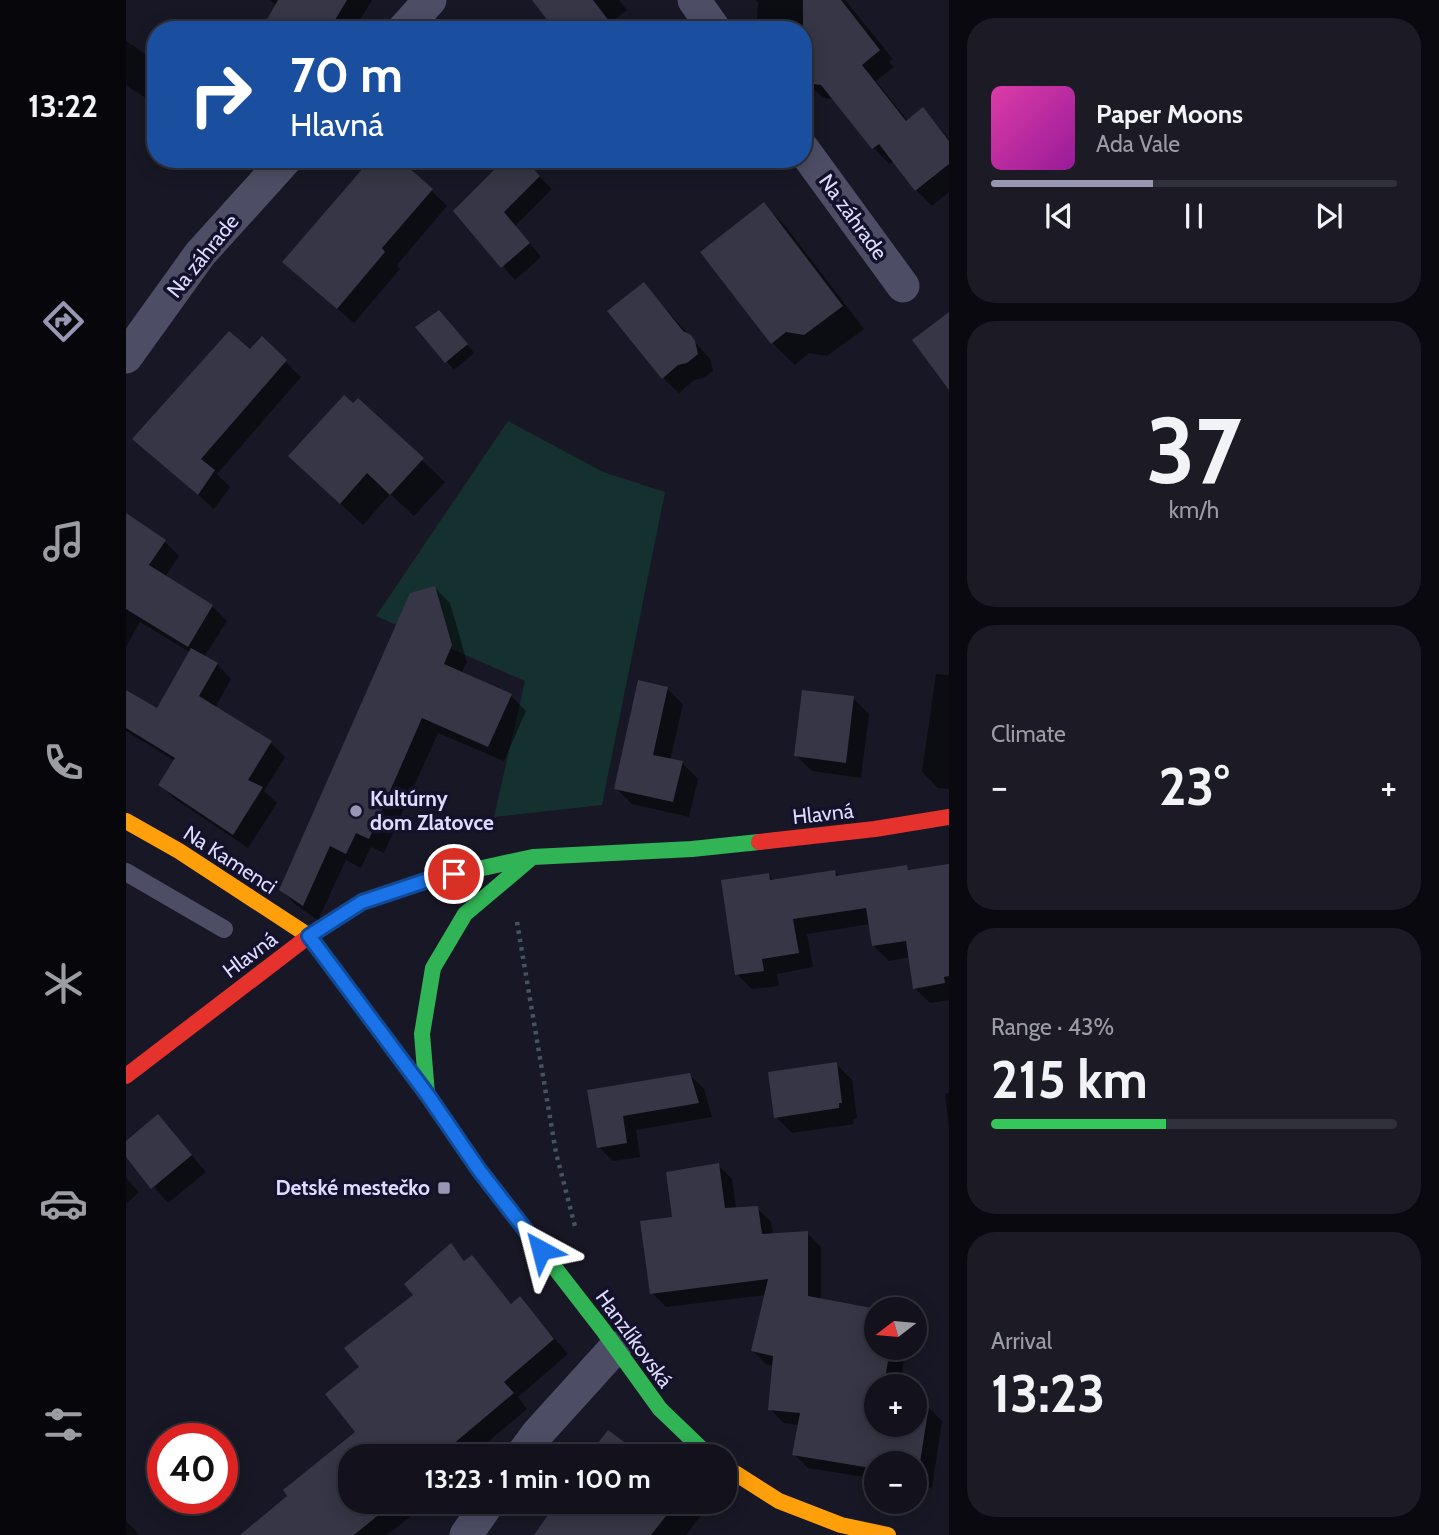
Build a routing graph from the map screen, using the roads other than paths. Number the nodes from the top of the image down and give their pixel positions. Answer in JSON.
{"nodes":[{"id":1,"x":430,"y":0,"type":"edge"},
{"id":2,"x":694,"y":0,"type":"edge"},
{"id":3,"x":411,"y":21,"type":"edge"},
{"id":4,"x":709,"y":21,"type":"edge"},
{"id":5,"x":812,"y":161,"type":"edge"},
{"id":6,"x":278,"y":168,"type":"edge"},
{"id":7,"x":903,"y":286,"type":"dead end"},
{"id":8,"x":126,"y":358,"type":"edge"},
{"id":9,"x":949,"y":817,"type":"edge"},
{"id":10,"x":126,"y":821,"type":"edge"},
{"id":11,"x":533,"y":857,"type":"junction"},
{"id":12,"x":126,"y":872,"type":"edge"},
{"id":13,"x":224,"y":929,"type":"dead end"},
{"id":14,"x":309,"y":936,"type":"junction"},
{"id":15,"x":126,"y":1076,"type":"edge"},
{"id":16,"x":427,"y":1094,"type":"junction"},
{"id":17,"x":615,"y":1348,"type":"junction"},
{"id":18,"x":530,"y":1444,"type":"edge"},
{"id":19,"x":696,"y":1444,"type":"edge"},
{"id":20,"x":737,"y":1474,"type":"edge"},
{"id":21,"x":481,"y":1514,"type":"edge"},
{"id":22,"x":466,"y":1535,"type":"edge"},
{"id":23,"x":888,"y":1535,"type":"edge"}],
"edges":[{"from":1,"to":3,"type":"street"},
{"from":2,"to":4,"type":"street"},
{"from":5,"to":7,"type":"street","name":"Na záhrade"},
{"from":6,"to":8,"type":"street","name":"Na záhrade"},
{"from":9,"to":11,"type":"street","name":"Hlavná"},
{"from":10,"to":14,"type":"street","name":"Na Kamenci"},
{"from":11,"to":14,"type":"street","name":"Hlavná"},
{"from":11,"to":16,"type":"street"},
{"from":12,"to":13,"type":"lane"},
{"from":14,"to":15,"type":"street","name":"Hlavná"},
{"from":14,"to":16,"type":"street","name":"Hanzlíkovská"},
{"from":16,"to":17,"type":"street","name":"Hanzlíkovská"},
{"from":17,"to":18,"type":"street"},
{"from":17,"to":19,"type":"street","name":"Hanzlíkovská"},
{"from":20,"to":23,"type":"street"},
{"from":21,"to":22,"type":"street"}]}
